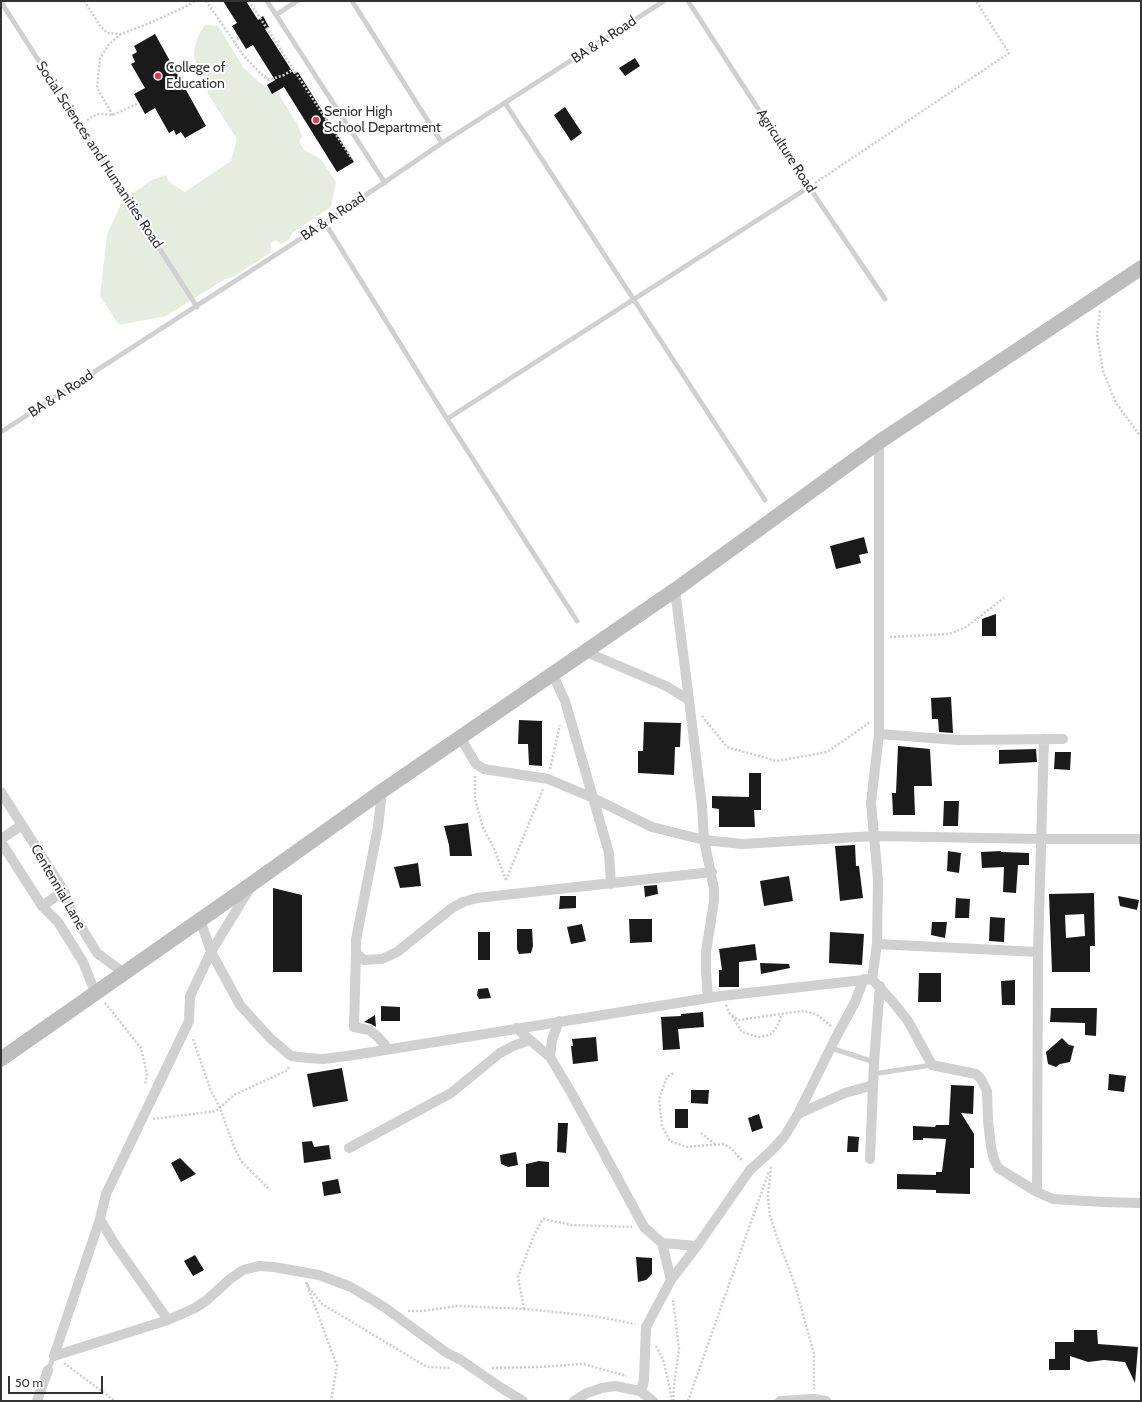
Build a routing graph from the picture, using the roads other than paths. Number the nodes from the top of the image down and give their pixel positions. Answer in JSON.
{"nodes":[{"id":1,"x":267,"y":1,"type":"edge"},
{"id":2,"x":297,"y":1,"type":"edge"},
{"id":3,"x":352,"y":1,"type":"edge"},
{"id":4,"x":664,"y":1,"type":"edge"},
{"id":5,"x":688,"y":1,"type":"edge"},
{"id":6,"x":1,"y":2,"type":"edge"},
{"id":7,"x":276,"y":15,"type":"junction"},
{"id":8,"x":505,"y":103,"type":"junction"},
{"id":9,"x":442,"y":143,"type":"junction"},
{"id":10,"x":385,"y":183,"type":"junction"},
{"id":11,"x":809,"y":187,"type":"junction"},
{"id":12,"x":325,"y":223,"type":"junction"},
{"id":13,"x":1141,"y":268,"type":"edge"},
{"id":14,"x":633,"y":300,"type":"junction"},
{"id":15,"x":885,"y":300,"type":"dead end"},
{"id":16,"x":197,"y":307,"type":"junction"},
{"id":17,"x":447,"y":419,"type":"junction"},
{"id":18,"x":1,"y":432,"type":"edge"},
{"id":19,"x":879,"y":442,"type":"junction"},
{"id":20,"x":765,"y":500,"type":"dead end"},
{"id":21,"x":675,"y":590,"type":"junction"},
{"id":22,"x":577,"y":621,"type":"dead end"},
{"id":23,"x":586,"y":652,"type":"junction"},
{"id":24,"x":552,"y":673,"type":"junction"},
{"id":25,"x":689,"y":700,"type":"junction"},
{"id":26,"x":879,"y":734,"type":"junction"},
{"id":27,"x":460,"y":737,"type":"junction"},
{"id":28,"x":1044,"y":739,"type":"junction"},
{"id":29,"x":1063,"y":739,"type":"dead end"},
{"id":30,"x":382,"y":791,"type":"junction"},
{"id":31,"x":1,"y":792,"type":"edge"},
{"id":32,"x":593,"y":798,"type":"junction"},
{"id":33,"x":22,"y":825,"type":"junction"},
{"id":34,"x":874,"y":836,"type":"junction"},
{"id":35,"x":1042,"y":839,"type":"junction"},
{"id":36,"x":1141,"y":839,"type":"edge"},
{"id":37,"x":1,"y":840,"type":"edge"},
{"id":38,"x":704,"y":840,"type":"junction"},
{"id":39,"x":712,"y":872,"type":"junction"},
{"id":40,"x":253,"y":883,"type":"junction"},
{"id":41,"x":611,"y":884,"type":"junction"},
{"id":42,"x":64,"y":891,"type":"junction"},
{"id":43,"x":42,"y":906,"type":"junction"},
{"id":44,"x":200,"y":919,"type":"junction"},
{"id":45,"x":82,"y":930,"type":"junction"},
{"id":46,"x":68,"y":938,"type":"junction"},
{"id":47,"x":877,"y":944,"type":"junction"},
{"id":48,"x":211,"y":952,"type":"junction"},
{"id":49,"x":1038,"y":952,"type":"junction"},
{"id":50,"x":97,"y":953,"type":"junction"},
{"id":51,"x":356,"y":953,"type":"junction"},
{"id":52,"x":83,"y":962,"type":"junction"},
{"id":53,"x":124,"y":973,"type":"junction"},
{"id":54,"x":872,"y":982,"type":"junction"},
{"id":55,"x":96,"y":992,"type":"junction"},
{"id":56,"x":708,"y":998,"type":"junction"},
{"id":57,"x":558,"y":1021,"type":"junction"},
{"id":58,"x":516,"y":1028,"type":"junction"},
{"id":59,"x":530,"y":1040,"type":"junction"},
{"id":60,"x":831,"y":1048,"type":"junction"},
{"id":61,"x":386,"y":1049,"type":"junction"},
{"id":62,"x":1,"y":1057,"type":"edge"},
{"id":63,"x":550,"y":1057,"type":"junction"},
{"id":64,"x":874,"y":1062,"type":"junction"},
{"id":65,"x":932,"y":1065,"type":"junction"},
{"id":66,"x":873,"y":1074,"type":"junction"},
{"id":67,"x":873,"y":1086,"type":"junction"},
{"id":68,"x":798,"y":1114,"type":"junction"},
{"id":69,"x":349,"y":1148,"type":"dead end"},
{"id":70,"x":870,"y":1159,"type":"dead end"},
{"id":71,"x":1037,"y":1192,"type":"junction"},
{"id":72,"x":1141,"y":1203,"type":"edge"},
{"id":73,"x":100,"y":1219,"type":"junction"},
{"id":74,"x":662,"y":1243,"type":"junction"},
{"id":75,"x":697,"y":1246,"type":"junction"},
{"id":76,"x":671,"y":1280,"type":"junction"},
{"id":77,"x":168,"y":1320,"type":"junction"},
{"id":78,"x":54,"y":1356,"type":"junction"},
{"id":79,"x":48,"y":1370,"type":"joint"},
{"id":80,"x":640,"y":1391,"type":"junction"},
{"id":81,"x":37,"y":1401,"type":"edge"},
{"id":82,"x":523,"y":1401,"type":"edge"},
{"id":83,"x":574,"y":1401,"type":"edge"},
{"id":84,"x":653,"y":1401,"type":"edge"},
{"id":85,"x":780,"y":1401,"type":"edge"},
{"id":86,"x":826,"y":1401,"type":"edge"}],
"edges":[{"from":1,"to":7,"type":"lane"},
{"from":2,"to":7,"type":"lane"},
{"from":3,"to":9,"type":"lane"},
{"from":4,"to":8,"type":"lane","name":"BA & A Road"},
{"from":5,"to":11,"type":"lane","name":"Agriculture Road"},
{"from":6,"to":16,"type":"lane","name":"Social Sciences and Humanities Road"},
{"from":7,"to":10,"type":"lane"},
{"from":8,"to":9,"type":"lane","name":"BA & A Road"},
{"from":8,"to":14,"type":"lane"},
{"from":9,"to":10,"type":"lane","name":"BA & A Road"},
{"from":10,"to":12,"type":"lane","name":"BA & A Road"},
{"from":11,"to":14,"type":"lane"},
{"from":11,"to":15,"type":"lane","name":"Agriculture Road"},
{"from":12,"to":16,"type":"lane","name":"BA & A Road"},
{"from":12,"to":17,"type":"lane"},
{"from":13,"to":19,"type":"street"},
{"from":14,"to":17,"type":"lane"},
{"from":14,"to":20,"type":"lane"},
{"from":16,"to":18,"type":"lane","name":"BA & A Road"},
{"from":17,"to":22,"type":"lane"},
{"from":19,"to":21,"type":"street"},
{"from":19,"to":26,"type":"street"},
{"from":21,"to":23,"type":"street"},
{"from":21,"to":25,"type":"street"},
{"from":23,"to":24,"type":"street"},
{"from":23,"to":25,"type":"street"},
{"from":24,"to":27,"type":"street"},
{"from":24,"to":32,"type":"street"},
{"from":25,"to":38,"type":"street"},
{"from":26,"to":28,"type":"street"},
{"from":26,"to":34,"type":"street"},
{"from":27,"to":30,"type":"street"},
{"from":27,"to":32,"type":"street"},
{"from":28,"to":29,"type":"street"},
{"from":28,"to":35,"type":"street"},
{"from":30,"to":40,"type":"street"},
{"from":30,"to":51,"type":"street"},
{"from":31,"to":33,"type":"street","name":"Centennial Lane"},
{"from":32,"to":38,"type":"street"},
{"from":32,"to":41,"type":"street"},
{"from":33,"to":37,"type":"street"},
{"from":33,"to":42,"type":"street","name":"Centennial Lane"},
{"from":34,"to":35,"type":"street"},
{"from":34,"to":38,"type":"street"},
{"from":34,"to":47,"type":"street"},
{"from":35,"to":36,"type":"street"},
{"from":35,"to":49,"type":"street"},
{"from":37,"to":43,"type":"street","name":"Centennial Lane"},
{"from":38,"to":39,"type":"street"},
{"from":39,"to":41,"type":"street"},
{"from":39,"to":56,"type":"street"},
{"from":40,"to":44,"type":"street"},
{"from":40,"to":48,"type":"street"},
{"from":41,"to":51,"type":"street"},
{"from":42,"to":43,"type":"street"},
{"from":42,"to":45,"type":"street","name":"Centennial Lane"},
{"from":43,"to":46,"type":"street","name":"Centennial Lane"},
{"from":44,"to":48,"type":"street"},
{"from":44,"to":53,"type":"street"},
{"from":45,"to":46,"type":"street"},
{"from":45,"to":50,"type":"street","name":"Centennial Lane"},
{"from":46,"to":52,"type":"street","name":"Centennial Lane"},
{"from":47,"to":49,"type":"street"},
{"from":47,"to":54,"type":"street"},
{"from":48,"to":61,"type":"street"},
{"from":48,"to":73,"type":"street"},
{"from":49,"to":71,"type":"street"},
{"from":50,"to":52,"type":"street"},
{"from":50,"to":53,"type":"street","name":"Centennial Lane"},
{"from":51,"to":61,"type":"street"},
{"from":52,"to":55,"type":"street","name":"Centennial Lane"},
{"from":53,"to":55,"type":"street"},
{"from":54,"to":56,"type":"street"},
{"from":54,"to":60,"type":"street"},
{"from":54,"to":64,"type":"street"},
{"from":54,"to":65,"type":"street"},
{"from":55,"to":62,"type":"street"},
{"from":56,"to":57,"type":"street"},
{"from":57,"to":58,"type":"street"},
{"from":57,"to":63,"type":"street"},
{"from":58,"to":59,"type":"street"},
{"from":58,"to":61,"type":"street"},
{"from":59,"to":63,"type":"street"},
{"from":59,"to":69,"type":"street"},
{"from":60,"to":64,"type":"lane"},
{"from":60,"to":68,"type":"street"},
{"from":63,"to":74,"type":"street"},
{"from":64,"to":66,"type":"street"},
{"from":65,"to":66,"type":"lane"},
{"from":65,"to":71,"type":"street"},
{"from":66,"to":67,"type":"street"},
{"from":67,"to":68,"type":"street"},
{"from":67,"to":70,"type":"street"},
{"from":68,"to":75,"type":"street"},
{"from":71,"to":72,"type":"street"},
{"from":73,"to":77,"type":"street"},
{"from":73,"to":78,"type":"street"},
{"from":74,"to":75,"type":"street"},
{"from":74,"to":76,"type":"street"},
{"from":75,"to":76,"type":"street"},
{"from":76,"to":80,"type":"street"},
{"from":77,"to":78,"type":"street"},
{"from":77,"to":82,"type":"street"},
{"from":78,"to":79,"type":"lane"},
{"from":79,"to":81,"type":"street"},
{"from":80,"to":83,"type":"street"},
{"from":80,"to":84,"type":"street"},
{"from":85,"to":86,"type":"street"}]}
